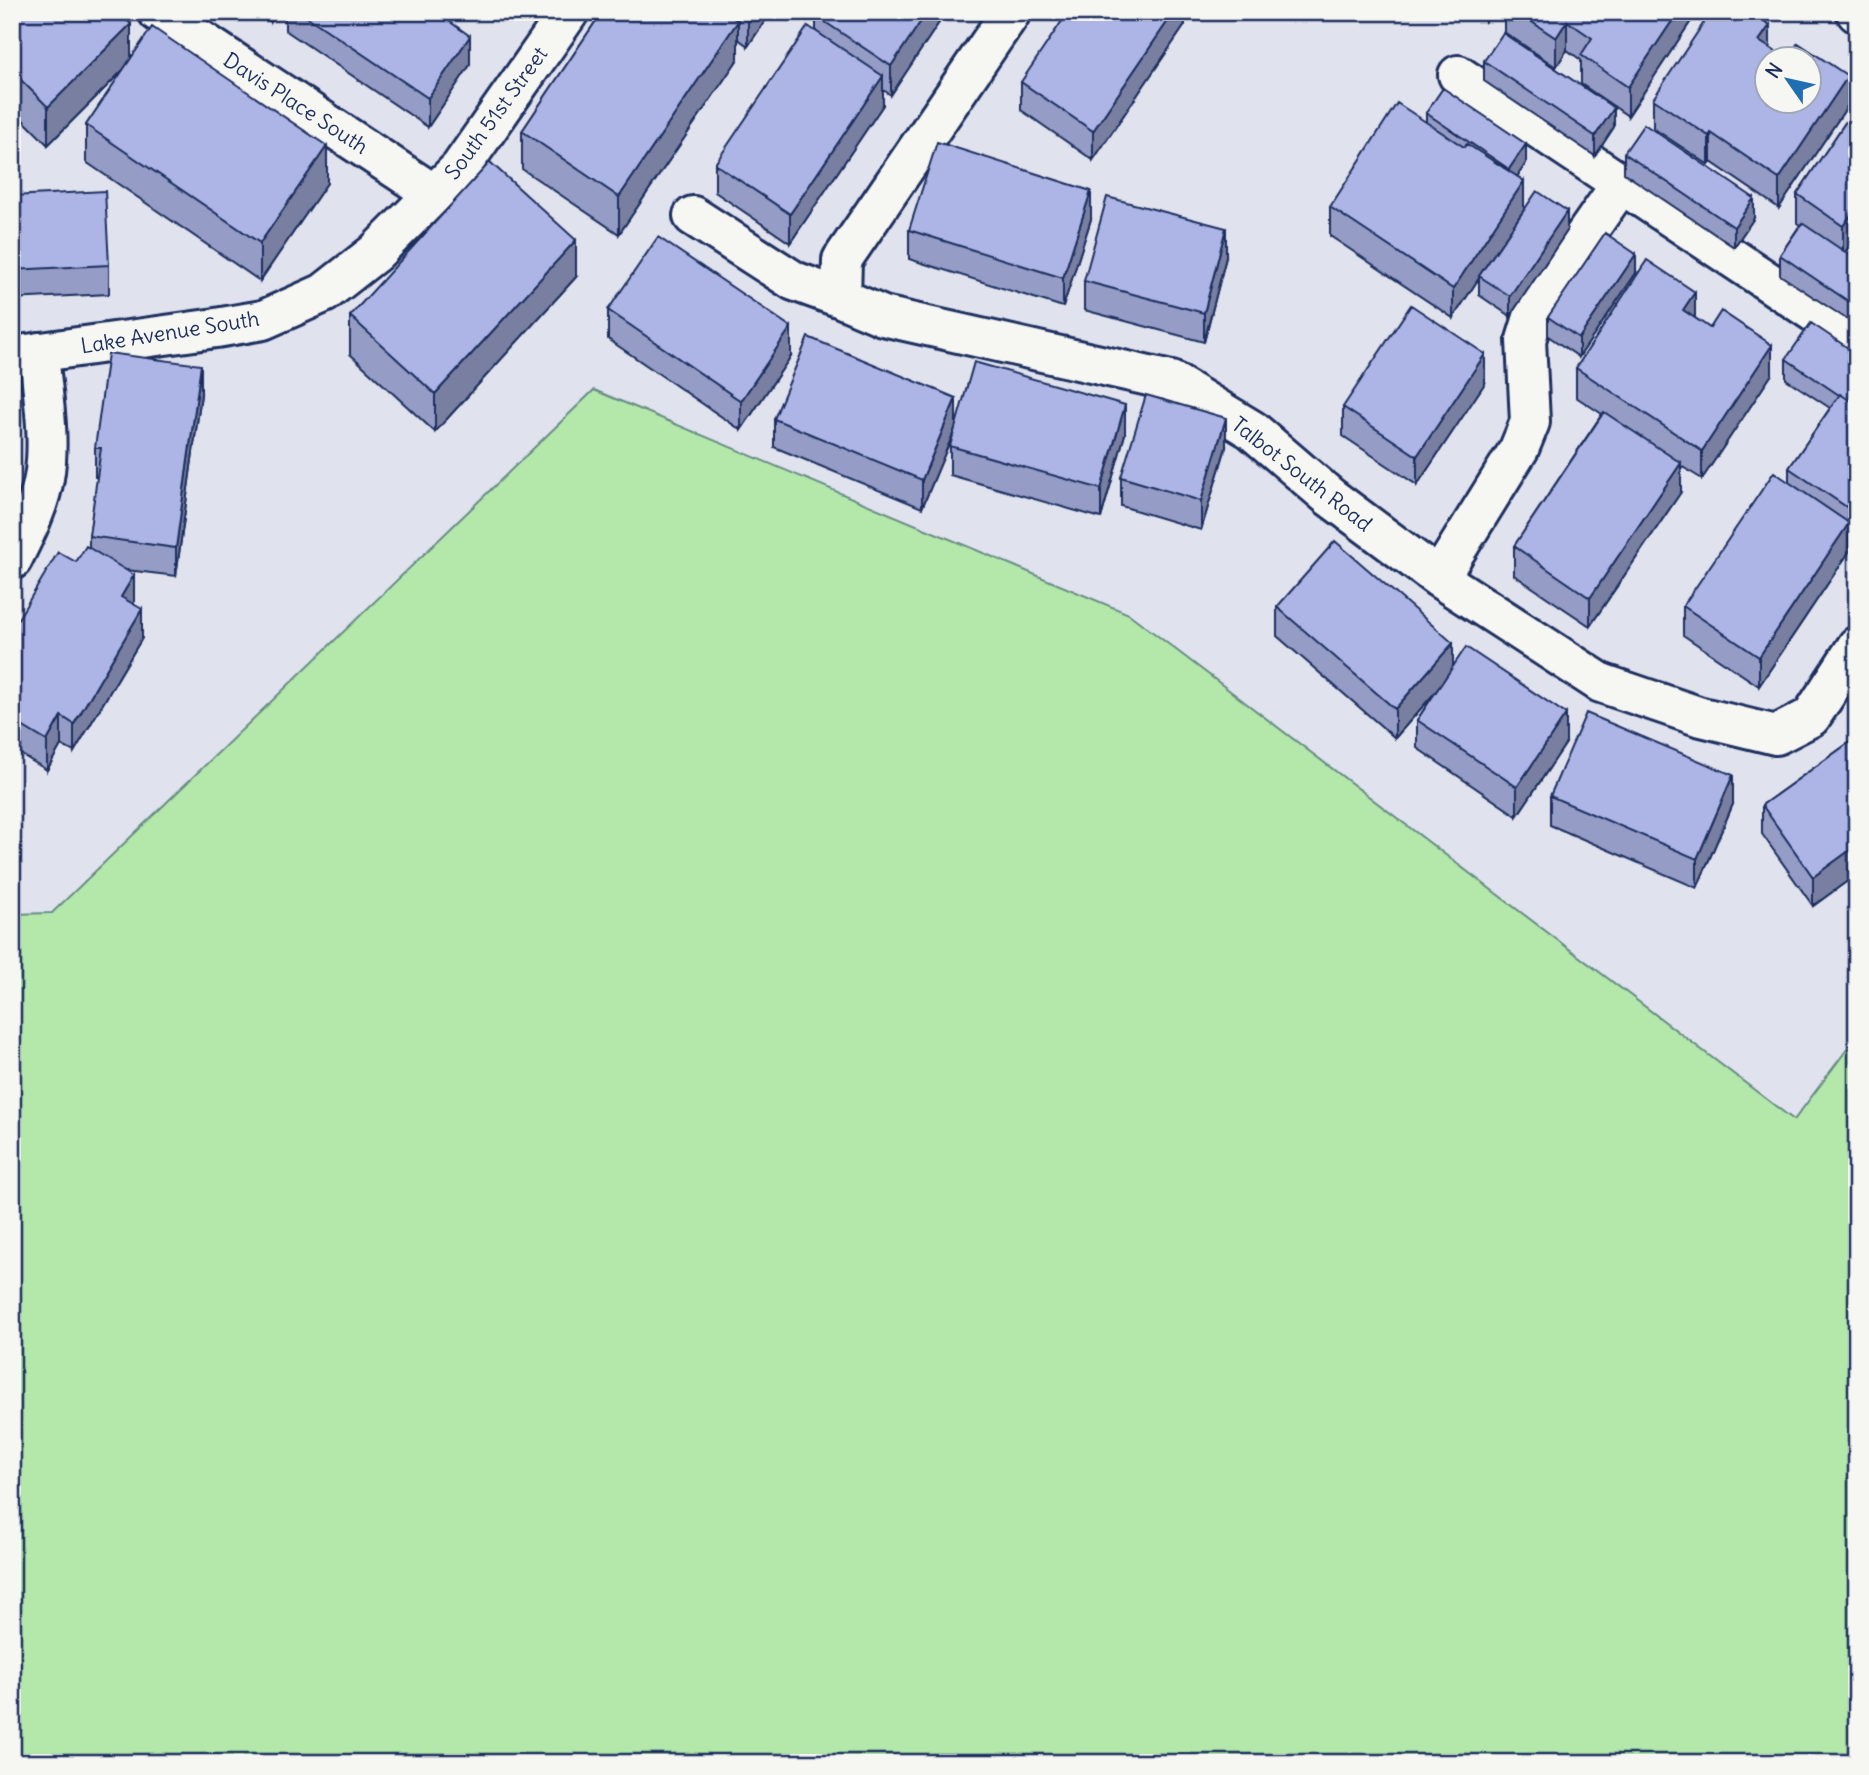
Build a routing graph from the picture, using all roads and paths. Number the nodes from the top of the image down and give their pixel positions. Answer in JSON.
{"nodes":[{"id":1,"x":158,"y":12,"type":"edge"},
{"id":2,"x":569,"y":12,"type":"edge"},
{"id":3,"x":1011,"y":12,"type":"edge"},
{"id":4,"x":1458,"y":75,"type":"dead end"},
{"id":5,"x":1621,"y":184,"type":"junction"},
{"id":6,"x":434,"y":194,"type":"junction"},
{"id":7,"x":693,"y":216,"type":"dead end"},
{"id":8,"x":324,"y":293,"type":"joint"},
{"id":9,"x":841,"y":298,"type":"junction"},
{"id":10,"x":1857,"y":341,"type":"edge"},
{"id":11,"x":25,"y":354,"type":"edge"},
{"id":12,"x":12,"y":560,"type":"edge"},
{"id":13,"x":1439,"y":578,"type":"junction"},
{"id":14,"x":1857,"y":646,"type":"edge"}],
"edges":[{"from":1,"to":6,"type":"street","name":"Davis Place South"},
{"from":2,"to":6,"type":"street","name":"South 51st Street"},
{"from":3,"to":9,"type":"street"},
{"from":4,"to":5,"type":"street"},
{"from":5,"to":10,"type":"street"},
{"from":5,"to":13,"type":"street"},
{"from":6,"to":8,"type":"street","name":"South 51st Street"},
{"from":7,"to":9,"type":"street","name":"Talbot South Road"},
{"from":8,"to":11,"type":"street","name":"Lake Avenue South"},
{"from":9,"to":13,"type":"street","name":"Talbot South Road"},
{"from":11,"to":12,"type":"street"},
{"from":13,"to":14,"type":"street","name":"Talbot South Road"}]}
